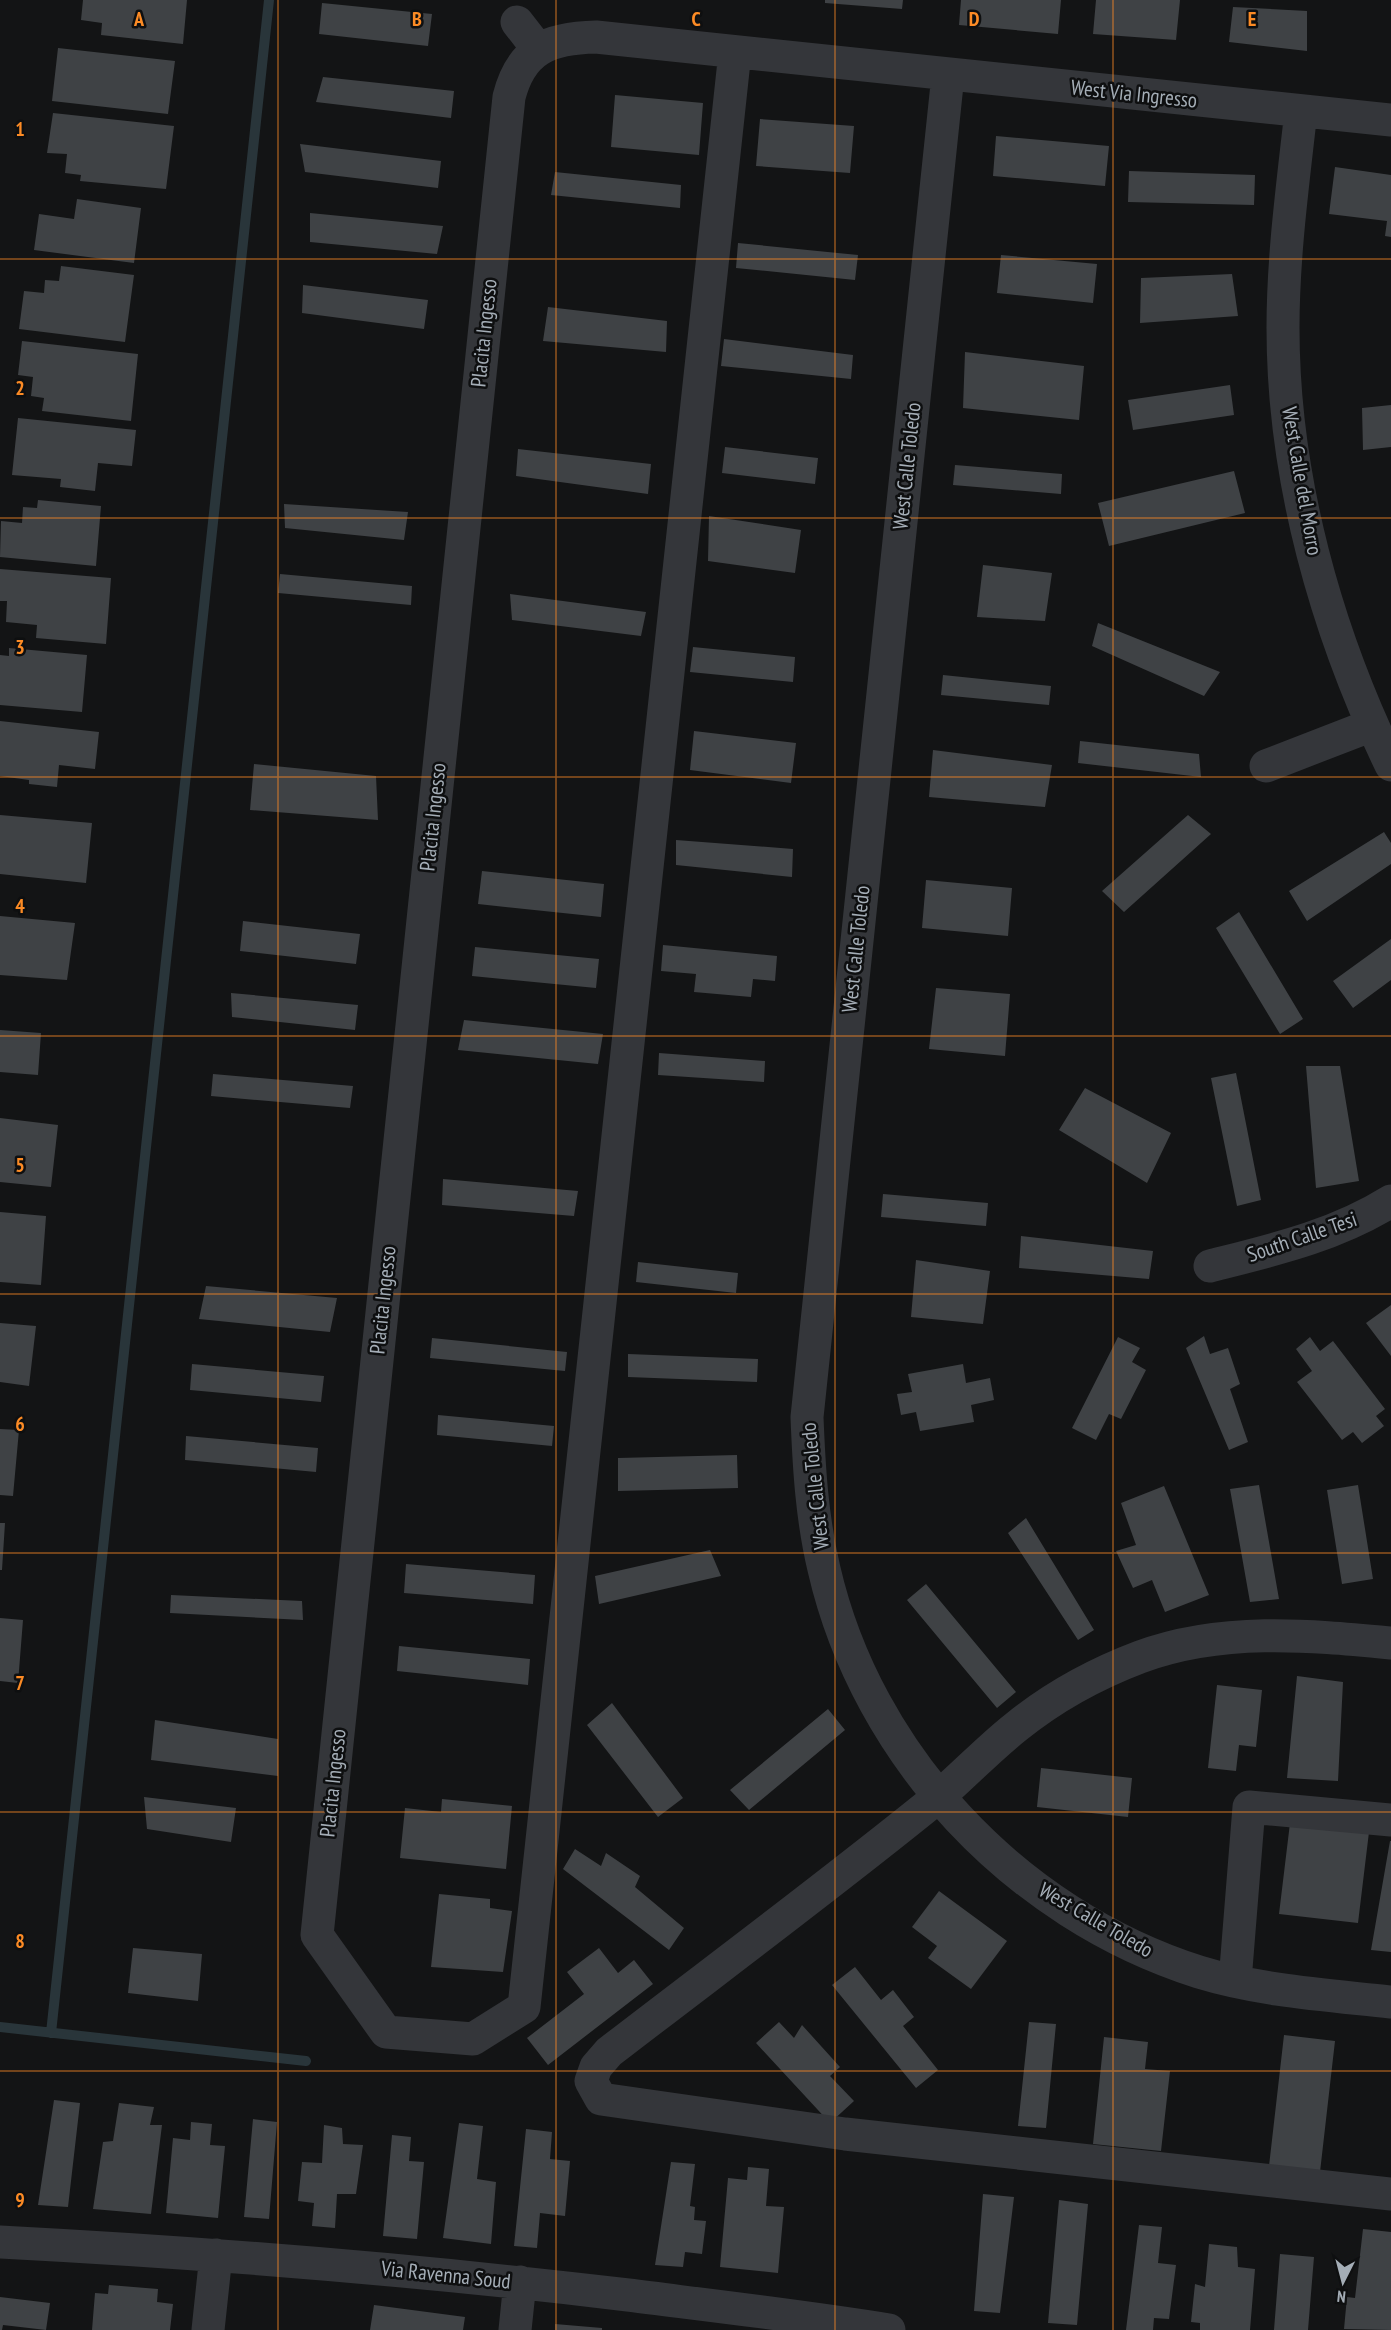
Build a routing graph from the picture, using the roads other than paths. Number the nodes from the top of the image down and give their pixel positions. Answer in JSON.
{"nodes":[{"id":1,"x":517,"y":22,"type":"dead end"},
{"id":2,"x":538,"y":49,"type":"junction"},
{"id":3,"x":735,"y":52,"type":"junction"},
{"id":4,"x":948,"y":75,"type":"junction"},
{"id":5,"x":1301,"y":111,"type":"junction"},
{"id":6,"x":1391,"y":120,"type":"edge"},
{"id":7,"x":1372,"y":725,"type":"junction"},
{"id":8,"x":1391,"y":765,"type":"edge"},
{"id":9,"x":1266,"y":766,"type":"dead end"},
{"id":10,"x":1391,"y":1201,"type":"edge"},
{"id":11,"x":1210,"y":1266,"type":"dead end"},
{"id":12,"x":1391,"y":1643,"type":"edge"},
{"id":13,"x":938,"y":1797,"type":"junction"},
{"id":14,"x":1391,"y":1820,"type":"edge"},
{"id":15,"x":1235,"y":1981,"type":"junction"},
{"id":16,"x":1391,"y":2002,"type":"edge"},
{"id":17,"x":1391,"y":2194,"type":"edge"},
{"id":18,"x":0,"y":2242,"type":"edge"},
{"id":19,"x":216,"y":2254,"type":"junction"},
{"id":20,"x":520,"y":2282,"type":"junction"},
{"id":21,"x":824,"y":2325,"type":"edge"},
{"id":22,"x":208,"y":2330,"type":"edge"},
{"id":23,"x":515,"y":2330,"type":"edge"},
{"id":24,"x":889,"y":2330,"type":"edge"}],
"edges":[{"from":1,"to":2,"type":"street"},
{"from":2,"to":3,"type":"street"},
{"from":2,"to":3,"type":"street","name":"Placita Ingesso"},
{"from":3,"to":4,"type":"street","name":"West Via Ingresso"},
{"from":4,"to":5,"type":"street","name":"West Via Ingresso"},
{"from":4,"to":13,"type":"street","name":"West Calle Toledo"},
{"from":5,"to":6,"type":"street","name":"West Via Ingresso"},
{"from":5,"to":7,"type":"street","name":"West Calle del Morro"},
{"from":7,"to":8,"type":"street","name":"West Calle del Morro"},
{"from":7,"to":9,"type":"street"},
{"from":10,"to":11,"type":"street","name":"South Calle Tesi"},
{"from":12,"to":13,"type":"street"},
{"from":13,"to":15,"type":"street","name":"West Calle Toledo"},
{"from":13,"to":17,"type":"street"},
{"from":14,"to":15,"type":"street"},
{"from":15,"to":16,"type":"street","name":"West Calle Toledo"},
{"from":18,"to":19,"type":"street","name":"Via Ravenna Soud"},
{"from":19,"to":20,"type":"street","name":"Via Ravenna Soud"},
{"from":19,"to":22,"type":"street"},
{"from":20,"to":21,"type":"street","name":"Via Ravenna Soud"},
{"from":20,"to":23,"type":"street"},
{"from":21,"to":24,"type":"street","name":"Via Ravenna Soud"}]}
